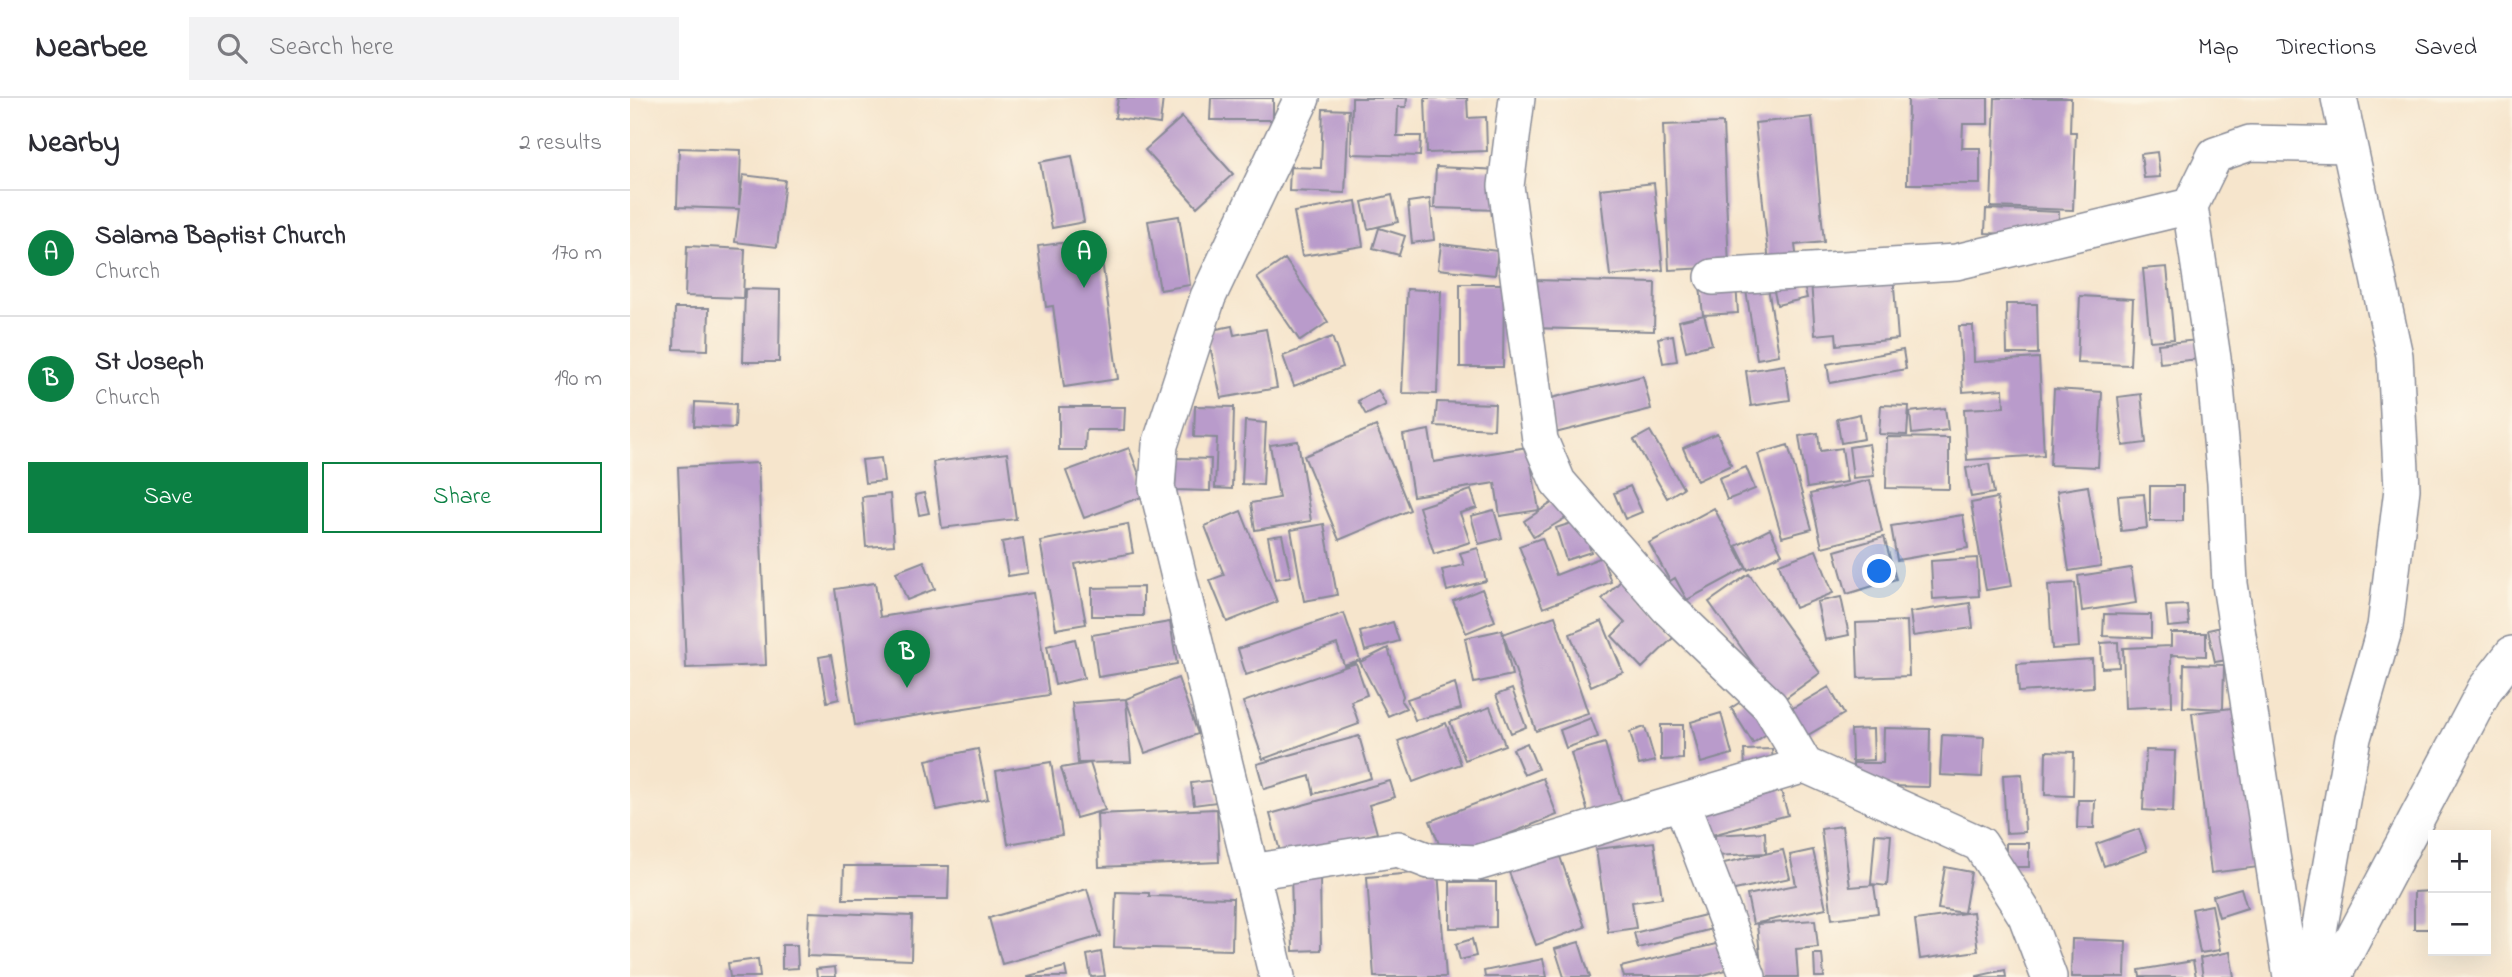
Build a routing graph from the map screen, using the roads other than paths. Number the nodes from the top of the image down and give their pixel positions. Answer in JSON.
{"nodes":[{"id":1,"x":1302,"y":98,"type":"edge"},
{"id":2,"x":1517,"y":98,"type":"edge"},
{"id":3,"x":2339,"y":98,"type":"edge"},
{"id":4,"x":2349,"y":145,"type":"junction"},
{"id":5,"x":2190,"y":205,"type":"junction"},
{"id":6,"x":1713,"y":277,"type":"dead end"},
{"id":7,"x":2512,"y":654,"type":"edge"},
{"id":8,"x":1805,"y":765,"type":"junction"},
{"id":9,"x":1681,"y":802,"type":"junction"},
{"id":10,"x":1251,"y":872,"type":"junction"},
{"id":11,"x":1277,"y":977,"type":"edge"},
{"id":12,"x":1748,"y":977,"type":"edge"},
{"id":13,"x":2049,"y":977,"type":"edge"},
{"id":14,"x":2291,"y":977,"type":"edge"},
{"id":15,"x":2311,"y":977,"type":"edge"},
{"id":16,"x":2333,"y":977,"type":"edge"}],
"edges":[{"from":1,"to":10,"type":"street"},
{"from":2,"to":8,"type":"street"},
{"from":3,"to":4,"type":"street"},
{"from":4,"to":5,"type":"street"},
{"from":4,"to":15,"type":"street"},
{"from":5,"to":6,"type":"street"},
{"from":5,"to":14,"type":"street"},
{"from":7,"to":16,"type":"street"},
{"from":8,"to":9,"type":"street"},
{"from":8,"to":13,"type":"street"},
{"from":9,"to":10,"type":"street"},
{"from":9,"to":12,"type":"street"},
{"from":10,"to":11,"type":"street"}]}
